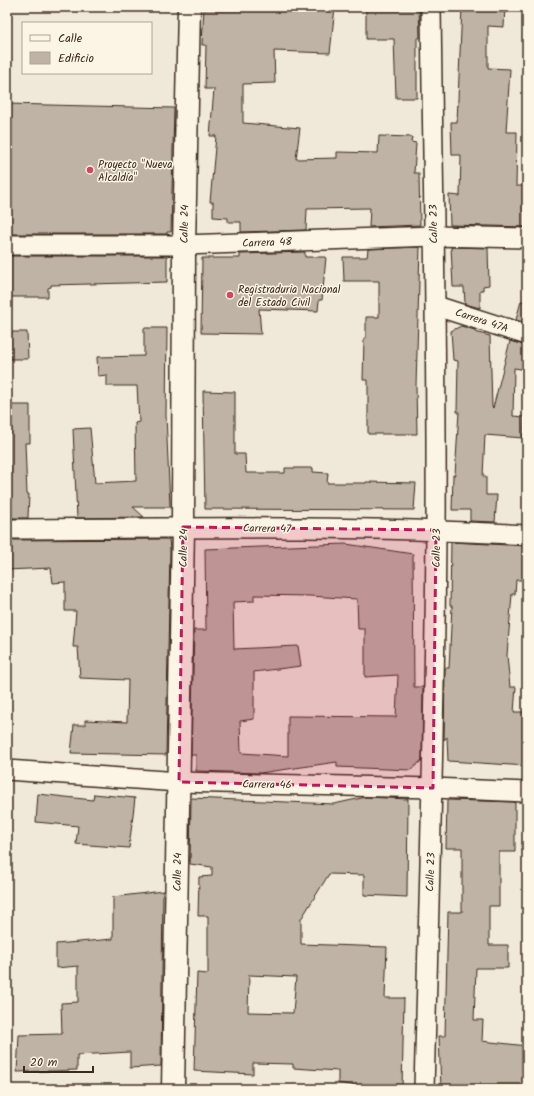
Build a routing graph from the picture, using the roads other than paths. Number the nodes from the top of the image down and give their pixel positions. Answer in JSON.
{"nodes":[{"id":1,"x":189,"y":7,"type":"edge"},
{"id":2,"x":431,"y":7,"type":"edge"},
{"id":3,"x":433,"y":236,"type":"junction"},
{"id":4,"x":527,"y":238,"type":"edge"},
{"id":5,"x":7,"y":245,"type":"edge"},
{"id":6,"x":184,"y":245,"type":"junction"},
{"id":7,"x":436,"y":306,"type":"junction"},
{"id":8,"x":527,"y":335,"type":"edge"},
{"id":9,"x":183,"y":528,"type":"junction"},
{"id":10,"x":7,"y":529,"type":"edge"},
{"id":11,"x":436,"y":530,"type":"junction"},
{"id":12,"x":527,"y":535,"type":"edge"},
{"id":13,"x":7,"y":770,"type":"edge"},
{"id":14,"x":179,"y":782,"type":"junction"},
{"id":15,"x":433,"y":788,"type":"junction"},
{"id":16,"x":527,"y":792,"type":"edge"},
{"id":17,"x":173,"y":1089,"type":"edge"},
{"id":18,"x":424,"y":1089,"type":"edge"}],
"edges":[{"from":1,"to":6,"type":"main road","name":"Calle 24"},
{"from":2,"to":3,"type":"street","name":"Calle 23"},
{"from":3,"to":4,"type":"street","name":"Carrera 48"},
{"from":3,"to":6,"type":"street","name":"Carrera 48"},
{"from":3,"to":7,"type":"street","name":"Calle 23"},
{"from":5,"to":6,"type":"street","name":"Carrera 48"},
{"from":6,"to":9,"type":"main road","name":"Calle 24"},
{"from":7,"to":8,"type":"street","name":"Carrera 47A"},
{"from":7,"to":11,"type":"street","name":"Calle 23"},
{"from":9,"to":10,"type":"street","name":"Carrera 47"},
{"from":9,"to":11,"type":"street","name":"Carrera 47"},
{"from":9,"to":14,"type":"main road","name":"Calle 24"},
{"from":11,"to":12,"type":"street","name":"Carrera 47"},
{"from":11,"to":15,"type":"street","name":"Calle 23"},
{"from":13,"to":14,"type":"street","name":"Carrera 46"},
{"from":14,"to":15,"type":"street","name":"Carrera 46"},
{"from":14,"to":17,"type":"main road","name":"Calle 24"},
{"from":15,"to":16,"type":"street","name":"Carrera 46"},
{"from":15,"to":18,"type":"street","name":"Calle 23"}]}
